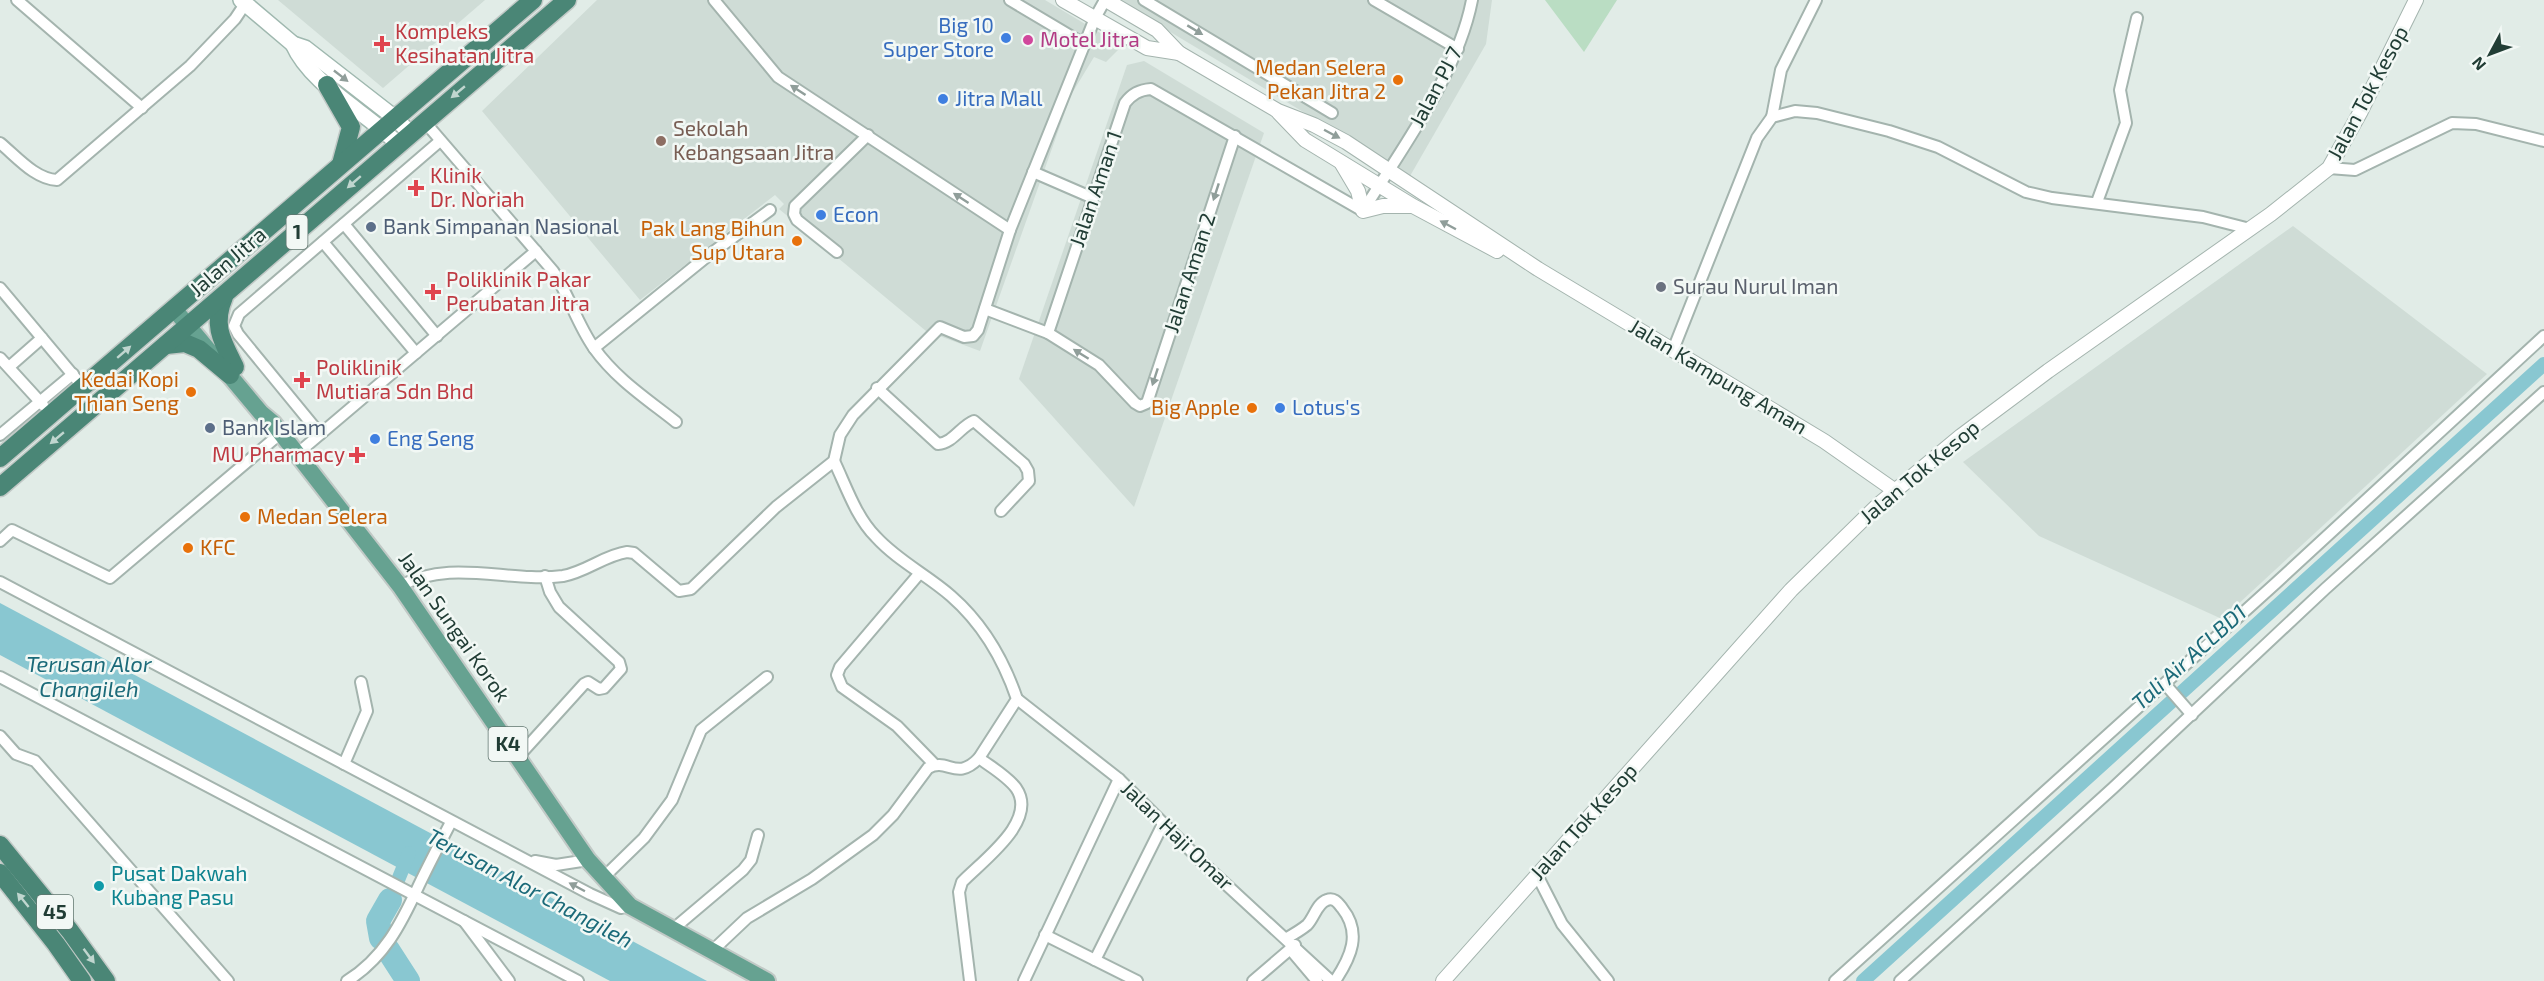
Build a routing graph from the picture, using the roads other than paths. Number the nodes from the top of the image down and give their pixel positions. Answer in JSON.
{"nodes":[{"id":1,"x":17,"y":0,"type":"edge"},
{"id":2,"x":533,"y":0,"type":"edge"},
{"id":3,"x":567,"y":0,"type":"edge"},
{"id":4,"x":714,"y":0,"type":"edge"},
{"id":5,"x":1010,"y":0,"type":"edge"},
{"id":6,"x":1063,"y":0,"type":"edge"},
{"id":7,"x":1106,"y":0,"type":"edge"},
{"id":8,"x":1144,"y":0,"type":"edge"},
{"id":9,"x":1374,"y":0,"type":"edge"},
{"id":10,"x":1472,"y":0,"type":"edge"},
{"id":11,"x":1816,"y":0,"type":"edge"},
{"id":12,"x":2416,"y":0,"type":"edge"},
{"id":13,"x":243,"y":2,"type":"edge"},
{"id":14,"x":1095,"y":18,"type":"junction"},
{"id":15,"x":2137,"y":18,"type":"dead end"},
{"id":16,"x":293,"y":44,"type":"junction"},
{"id":17,"x":1084,"y":44,"type":"junction"},
{"id":18,"x":1458,"y":50,"type":"junction"},
{"id":19,"x":1179,"y":53,"type":"junction"},
{"id":20,"x":327,"y":85,"type":"junction"},
{"id":21,"x":142,"y":108,"type":"junction"},
{"id":22,"x":1278,"y":111,"type":"junction"},
{"id":23,"x":1332,"y":113,"type":"dead end"},
{"id":24,"x":1772,"y":117,"type":"junction"},
{"id":25,"x":389,"y":123,"type":"junction"},
{"id":26,"x":411,"y":133,"type":"junction"},
{"id":27,"x":868,"y":135,"type":"junction"},
{"id":28,"x":1235,"y":136,"type":"junction"},
{"id":29,"x":440,"y":141,"type":"junction"},
{"id":30,"x":2544,"y":141,"type":"edge"},
{"id":31,"x":0,"y":143,"type":"edge"},
{"id":32,"x":1337,"y":158,"type":"junction"},
{"id":33,"x":340,"y":165,"type":"junction"},
{"id":34,"x":2329,"y":168,"type":"junction"},
{"id":35,"x":1389,"y":169,"type":"junction"},
{"id":36,"x":1033,"y":172,"type":"junction"},
{"id":37,"x":1380,"y":184,"type":"junction"},
{"id":38,"x":1093,"y":198,"type":"junction"},
{"id":39,"x":2097,"y":202,"type":"junction"},
{"id":40,"x":1413,"y":206,"type":"junction"},
{"id":41,"x":770,"y":210,"type":"dead end"},
{"id":42,"x":1363,"y":211,"type":"junction"},
{"id":43,"x":344,"y":224,"type":"junction"},
{"id":44,"x":2250,"y":229,"type":"junction"},
{"id":45,"x":1010,"y":230,"type":"junction"},
{"id":46,"x":323,"y":242,"type":"junction"},
{"id":47,"x":536,"y":251,"type":"junction"},
{"id":48,"x":837,"y":252,"type":"dead end"},
{"id":49,"x":1538,"y":269,"type":"junction"},
{"id":50,"x":0,"y":288,"type":"edge"},
{"id":51,"x":225,"y":295,"type":"junction"},
{"id":52,"x":177,"y":306,"type":"junction"},
{"id":53,"x":985,"y":309,"type":"junction"},
{"id":54,"x":192,"y":323,"type":"junction"},
{"id":55,"x":1048,"y":333,"type":"junction"},
{"id":56,"x":437,"y":336,"type":"junction"},
{"id":57,"x":2544,"y":336,"type":"edge"},
{"id":58,"x":42,"y":338,"type":"junction"},
{"id":59,"x":166,"y":345,"type":"junction"},
{"id":60,"x":594,"y":348,"type":"junction"},
{"id":61,"x":1673,"y":350,"type":"junction"},
{"id":62,"x":416,"y":353,"type":"junction"},
{"id":63,"x":0,"y":358,"type":"edge"},
{"id":64,"x":9,"y":368,"type":"junction"},
{"id":65,"x":232,"y":371,"type":"junction"},
{"id":66,"x":78,"y":380,"type":"junction"},
{"id":67,"x":877,"y":388,"type":"junction"},
{"id":68,"x":2544,"y":392,"type":"edge"},
{"id":69,"x":45,"y":408,"type":"junction"},
{"id":70,"x":676,"y":422,"type":"dead end"},
{"id":71,"x":277,"y":428,"type":"junction"},
{"id":72,"x":320,"y":434,"type":"junction"},
{"id":73,"x":0,"y":435,"type":"edge"},
{"id":74,"x":298,"y":453,"type":"junction"},
{"id":75,"x":0,"y":458,"type":"edge"},
{"id":76,"x":834,"y":461,"type":"junction"},
{"id":77,"x":0,"y":487,"type":"edge"},
{"id":78,"x":1894,"y":490,"type":"junction"},
{"id":79,"x":1001,"y":511,"type":"dead end"},
{"id":80,"x":0,"y":541,"type":"edge"},
{"id":81,"x":919,"y":574,"type":"junction"},
{"id":82,"x":545,"y":576,"type":"junction"},
{"id":83,"x":0,"y":582,"type":"edge"},
{"id":84,"x":400,"y":586,"type":"junction"},
{"id":85,"x":0,"y":677,"type":"edge"},
{"id":86,"x":767,"y":677,"type":"dead end"},
{"id":87,"x":360,"y":682,"type":"dead end"},
{"id":88,"x":2165,"y":684,"type":"junction"},
{"id":89,"x":1017,"y":699,"type":"junction"},
{"id":90,"x":2192,"y":715,"type":"junction"},
{"id":91,"x":0,"y":736,"type":"edge"},
{"id":92,"x":517,"y":758,"type":"junction"},
{"id":93,"x":979,"y":758,"type":"junction"},
{"id":94,"x":344,"y":764,"type":"junction"},
{"id":95,"x":934,"y":764,"type":"junction"},
{"id":96,"x":1119,"y":779,"type":"junction"},
{"id":97,"x":451,"y":822,"type":"junction"},
{"id":98,"x":1163,"y":824,"type":"junction"},
{"id":99,"x":758,"y":835,"type":"dead end"},
{"id":100,"x":0,"y":845,"type":"edge"},
{"id":101,"x":526,"y":860,"type":"junction"},
{"id":102,"x":588,"y":860,"type":"junction"},
{"id":103,"x":0,"y":873,"type":"edge"},
{"id":104,"x":1537,"y":875,"type":"junction"},
{"id":105,"x":604,"y":877,"type":"junction"},
{"id":106,"x":417,"y":890,"type":"junction"},
{"id":107,"x":630,"y":906,"type":"junction"},
{"id":108,"x":462,"y":918,"type":"junction"},
{"id":109,"x":672,"y":930,"type":"junction"},
{"id":110,"x":1045,"y":935,"type":"junction"},
{"id":111,"x":1291,"y":944,"type":"junction"},
{"id":112,"x":711,"y":952,"type":"junction"},
{"id":113,"x":1095,"y":960,"type":"junction"},
{"id":114,"x":567,"y":978,"type":"edge"},
{"id":115,"x":82,"y":981,"type":"edge"},
{"id":116,"x":106,"y":981,"type":"edge"},
{"id":117,"x":228,"y":981,"type":"edge"},
{"id":118,"x":347,"y":981,"type":"edge"},
{"id":119,"x":509,"y":981,"type":"edge"},
{"id":120,"x":578,"y":981,"type":"edge"},
{"id":121,"x":767,"y":981,"type":"edge"},
{"id":122,"x":970,"y":981,"type":"edge"},
{"id":123,"x":1024,"y":981,"type":"edge"},
{"id":124,"x":1137,"y":981,"type":"edge"},
{"id":125,"x":1253,"y":981,"type":"edge"},
{"id":126,"x":1317,"y":981,"type":"edge"},
{"id":127,"x":1333,"y":981,"type":"edge"},
{"id":128,"x":1443,"y":981,"type":"edge"},
{"id":129,"x":1608,"y":981,"type":"edge"},
{"id":130,"x":1835,"y":981,"type":"edge"},
{"id":131,"x":1900,"y":981,"type":"edge"}],
"edges":[{"from":1,"to":21,"type":"street"},
{"from":2,"to":25,"type":"highway","name":"Jalan Jitra","number":"1"},
{"from":3,"to":26,"type":"highway","name":"Jalan Jitra","number":"1","one_way":true},
{"from":27,"to":4,"type":"street","one_way":true},
{"from":5,"to":17,"type":"street"},
{"from":6,"to":14,"type":"street","name":"Jalan Kampung Aman"},
{"from":7,"to":14,"type":"street"},
{"from":7,"to":19,"type":"street","name":"Jalan Kampung Aman"},
{"from":8,"to":23,"type":"street","one_way":true},
{"from":9,"to":18,"type":"street"},
{"from":10,"to":18,"type":"street","name":"Jalan PJ 7"},
{"from":11,"to":24,"type":"street"},
{"from":12,"to":34,"type":"street","name":"Jalan Tok Kesop"},
{"from":13,"to":16,"type":"main road"},
{"from":13,"to":21,"type":"street"},
{"from":14,"to":17,"type":"street"},
{"from":14,"to":19,"type":"street","name":"Jalan Kampung Aman"},
{"from":15,"to":39,"type":"street"},
{"from":16,"to":20,"type":"main road"},
{"from":16,"to":25,"type":"main road","one_way":true},
{"from":17,"to":36,"type":"street"},
{"from":18,"to":35,"type":"street","name":"Jalan PJ 7"},
{"from":19,"to":22,"type":"street","name":"Jalan Kampung Aman"},
{"from":20,"to":25,"type":"main road"},
{"from":20,"to":33,"type":"highway"},
{"from":21,"to":31,"type":"street"},
{"from":22,"to":32,"type":"street","name":"Jalan Kampung Aman"},
{"from":22,"to":35,"type":"street","name":"Jalan Kampung Aman","one_way":true},
{"from":24,"to":39,"type":"street"},
{"from":24,"to":61,"type":"street"},
{"from":25,"to":26,"type":"main road"},
{"from":25,"to":33,"type":"highway","name":"Jalan Jitra","number":"1"},
{"from":26,"to":29,"type":"street"},
{"from":26,"to":51,"type":"highway","name":"Jalan Jitra","number":"1","one_way":true},
{"from":45,"to":27,"type":"street","one_way":true},
{"from":27,"to":48,"type":"street"},
{"from":28,"to":38,"type":"street","name":"Jalan Aman 1"},
{"from":28,"to":42,"type":"street","name":"Jalan Aman 1"},
{"from":28,"to":55,"type":"street","name":"Jalan Aman 2","one_way":true},
{"from":29,"to":43,"type":"street"},
{"from":29,"to":47,"type":"street"},
{"from":30,"to":34,"type":"street"},
{"from":32,"to":37,"type":"street","name":"Jalan Kampung Aman"},
{"from":32,"to":42,"type":"street"},
{"from":33,"to":52,"type":"highway","name":"Jalan Jitra","number":"1"},
{"from":34,"to":44,"type":"street","name":"Jalan Tok Kesop"},
{"from":35,"to":37,"type":"street","name":"Jalan PJ 7"},
{"from":35,"to":49,"type":"street","name":"Jalan Kampung Aman"},
{"from":36,"to":38,"type":"street"},
{"from":36,"to":45,"type":"street"},
{"from":37,"to":40,"type":"street","name":"Jalan Kampung Aman"},
{"from":37,"to":42,"type":"street","name":"Jalan PJ 7"},
{"from":38,"to":55,"type":"street","name":"Jalan Aman 1"},
{"from":39,"to":44,"type":"street"},
{"from":40,"to":42,"type":"street"},
{"from":49,"to":40,"type":"street","name":"Jalan Kampung Aman","one_way":true},
{"from":41,"to":60,"type":"street"},
{"from":43,"to":46,"type":"street"},
{"from":43,"to":56,"type":"street"},
{"from":44,"to":78,"type":"street","name":"Jalan Tok Kesop"},
{"from":45,"to":53,"type":"street"},
{"from":46,"to":62,"type":"street"},
{"from":46,"to":72,"type":"street"},
{"from":47,"to":56,"type":"street"},
{"from":47,"to":60,"type":"street"},
{"from":49,"to":61,"type":"street","name":"Jalan Kampung Aman"},
{"from":50,"to":58,"type":"street"},
{"from":51,"to":54,"type":"highway","name":"Jalan Jitra","number":"1"},
{"from":51,"to":65,"type":"highway"},
{"from":52,"to":54,"type":"main road","number":"K4"},
{"from":66,"to":52,"type":"highway","name":"Jalan Jitra","number":"1","one_way":true},
{"from":53,"to":55,"type":"street"},
{"from":53,"to":67,"type":"street"},
{"from":54,"to":59,"type":"highway","name":"Jalan Jitra","number":"1"},
{"from":54,"to":65,"type":"main road","name":"Jalan Sungai Korok","number":"K4"},
{"from":56,"to":62,"type":"street"},
{"from":57,"to":88,"type":"street"},
{"from":58,"to":64,"type":"street"},
{"from":58,"to":66,"type":"street"},
{"from":59,"to":65,"type":"highway"},
{"from":59,"to":77,"type":"highway","name":"Jalan Jitra","number":"1","one_way":true},
{"from":60,"to":70,"type":"street"},
{"from":61,"to":78,"type":"street","name":"Jalan Kampung Aman"},
{"from":62,"to":72,"type":"street"},
{"from":63,"to":64,"type":"street"},
{"from":64,"to":69,"type":"street"},
{"from":65,"to":71,"type":"main road","name":"Jalan Sungai Korok","number":"K4"},
{"from":66,"to":69,"type":"highway","name":"Jalan Jitra","number":"1"},
{"from":67,"to":76,"type":"street"},
{"from":67,"to":79,"type":"street"},
{"from":68,"to":90,"type":"street"},
{"from":69,"to":73,"type":"street"},
{"from":69,"to":75,"type":"highway","name":"Jalan Jitra","number":"1"},
{"from":71,"to":74,"type":"main road","name":"Jalan Sungai Korok","number":"K4"},
{"from":71,"to":80,"type":"street"},
{"from":72,"to":74,"type":"street"},
{"from":74,"to":84,"type":"main road","name":"Jalan Sungai Korok","number":"K4"},
{"from":76,"to":81,"type":"street"},
{"from":76,"to":82,"type":"street"},
{"from":78,"to":104,"type":"street","name":"Jalan Tok Kesop"},
{"from":81,"to":89,"type":"street"},
{"from":81,"to":95,"type":"street"},
{"from":82,"to":84,"type":"street"},
{"from":82,"to":92,"type":"street"},
{"from":83,"to":94,"type":"street"},
{"from":84,"to":92,"type":"main road","name":"Jalan Sungai Korok","number":"K4"},
{"from":85,"to":106,"type":"street"},
{"from":86,"to":105,"type":"street"},
{"from":87,"to":94,"type":"street"},
{"from":88,"to":90,"type":"street"},
{"from":88,"to":130,"type":"street"},
{"from":89,"to":93,"type":"street"},
{"from":89,"to":96,"type":"street","name":"Jalan Haji Omar"},
{"from":90,"to":131,"type":"street"},
{"from":91,"to":117,"type":"street"},
{"from":92,"to":102,"type":"main road","name":"Jalan Sungai Korok","number":"K4"},
{"from":93,"to":95,"type":"street"},
{"from":93,"to":122,"type":"street"},
{"from":94,"to":97,"type":"street"},
{"from":95,"to":112,"type":"street"},
{"from":96,"to":98,"type":"street","name":"Jalan Haji Omar"},
{"from":96,"to":110,"type":"street"},
{"from":97,"to":101,"type":"street"},
{"from":97,"to":106,"type":"street"},
{"from":98,"to":111,"type":"street","name":"Jalan Haji Omar"},
{"from":98,"to":113,"type":"street"},
{"from":99,"to":109,"type":"street"},
{"from":100,"to":116,"type":"highway","number":"45","one_way":true},
{"from":101,"to":102,"type":"street"},
{"from":107,"to":101,"type":"street","one_way":true},
{"from":102,"to":105,"type":"main road","name":"Jalan Sungai Korok","number":"K4"},
{"from":115,"to":103,"type":"highway","number":"45","one_way":true},
{"from":104,"to":128,"type":"street","name":"Jalan Tok Kesop"},
{"from":104,"to":129,"type":"street"},
{"from":105,"to":107,"type":"main road","name":"Jalan Sungai Korok","number":"K4"},
{"from":106,"to":108,"type":"street"},
{"from":106,"to":118,"type":"street"},
{"from":107,"to":109,"type":"main road","name":"Jalan Sungai Korok","number":"K4"},
{"from":108,"to":114,"type":"street"},
{"from":108,"to":119,"type":"street"},
{"from":109,"to":112,"type":"main road","name":"Jalan Sungai Korok","number":"K4"},
{"from":110,"to":113,"type":"street"},
{"from":110,"to":123,"type":"street"},
{"from":111,"to":125,"type":"street"},
{"from":111,"to":126,"type":"street"},
{"from":111,"to":127,"type":"street","name":"Jalan Haji Omar"},
{"from":111,"to":127,"type":"street"},
{"from":112,"to":121,"type":"main road","name":"Jalan Sungai Korok","number":"K4"},
{"from":113,"to":124,"type":"street"},
{"from":114,"to":120,"type":"street"}]}
